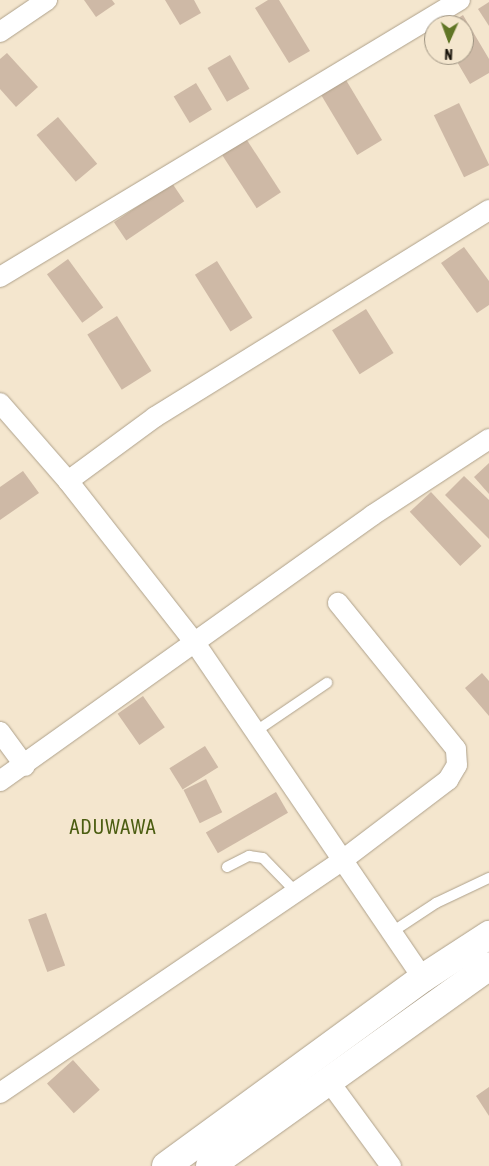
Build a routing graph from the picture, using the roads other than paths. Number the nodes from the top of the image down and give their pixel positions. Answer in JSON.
{"nodes":[{"id":1,"x":47,"y":0,"type":"edge"},
{"id":2,"x":460,"y":0,"type":"edge"},
{"id":3,"x":0,"y":32,"type":"edge"},
{"id":4,"x":489,"y":210,"type":"edge"},
{"id":5,"x":0,"y":277,"type":"edge"},
{"id":6,"x":0,"y":403,"type":"edge"},
{"id":7,"x":489,"y":439,"type":"edge"},
{"id":8,"x":68,"y":482,"type":"junction"},
{"id":9,"x":338,"y":603,"type":"dead end"},
{"id":10,"x":195,"y":643,"type":"junction"},
{"id":11,"x":326,"y":683,"type":"dead end"},
{"id":12,"x":256,"y":731,"type":"junction"},
{"id":13,"x":0,"y":732,"type":"edge"},
{"id":14,"x":25,"y":766,"type":"junction"},
{"id":15,"x":0,"y":781,"type":"edge"},
{"id":16,"x":344,"y":859,"type":"junction"},
{"id":17,"x":227,"y":867,"type":"dead end"},
{"id":18,"x":489,"y":878,"type":"edge"},
{"id":19,"x":295,"y":891,"type":"junction"},
{"id":20,"x":392,"y":932,"type":"junction"},
{"id":21,"x":489,"y":935,"type":"edge"},
{"id":22,"x":489,"y":966,"type":"edge"},
{"id":23,"x":423,"y":978,"type":"junction"},
{"id":24,"x":328,"y":1080,"type":"junction"},
{"id":25,"x":0,"y":1093,"type":"edge"},
{"id":26,"x":166,"y":1166,"type":"edge"},
{"id":27,"x":210,"y":1166,"type":"edge"},
{"id":28,"x":391,"y":1166,"type":"edge"}],
"edges":[{"from":1,"to":3,"type":"street"},
{"from":2,"to":5,"type":"street"},
{"from":4,"to":8,"type":"street"},
{"from":6,"to":8,"type":"street"},
{"from":7,"to":10,"type":"street"},
{"from":8,"to":10,"type":"street"},
{"from":9,"to":16,"type":"street"},
{"from":10,"to":12,"type":"street"},
{"from":10,"to":14,"type":"street"},
{"from":11,"to":12,"type":"lane"},
{"from":12,"to":16,"type":"street"},
{"from":13,"to":14,"type":"street"},
{"from":14,"to":15,"type":"street"},
{"from":16,"to":19,"type":"street"},
{"from":16,"to":20,"type":"street"},
{"from":17,"to":19,"type":"lane"},
{"from":18,"to":20,"type":"lane"},
{"from":19,"to":25,"type":"street"},
{"from":20,"to":23,"type":"street"},
{"from":21,"to":23,"type":"highway"},
{"from":22,"to":24,"type":"highway"},
{"from":23,"to":26,"type":"highway"},
{"from":24,"to":27,"type":"highway"},
{"from":24,"to":28,"type":"street"}]}
